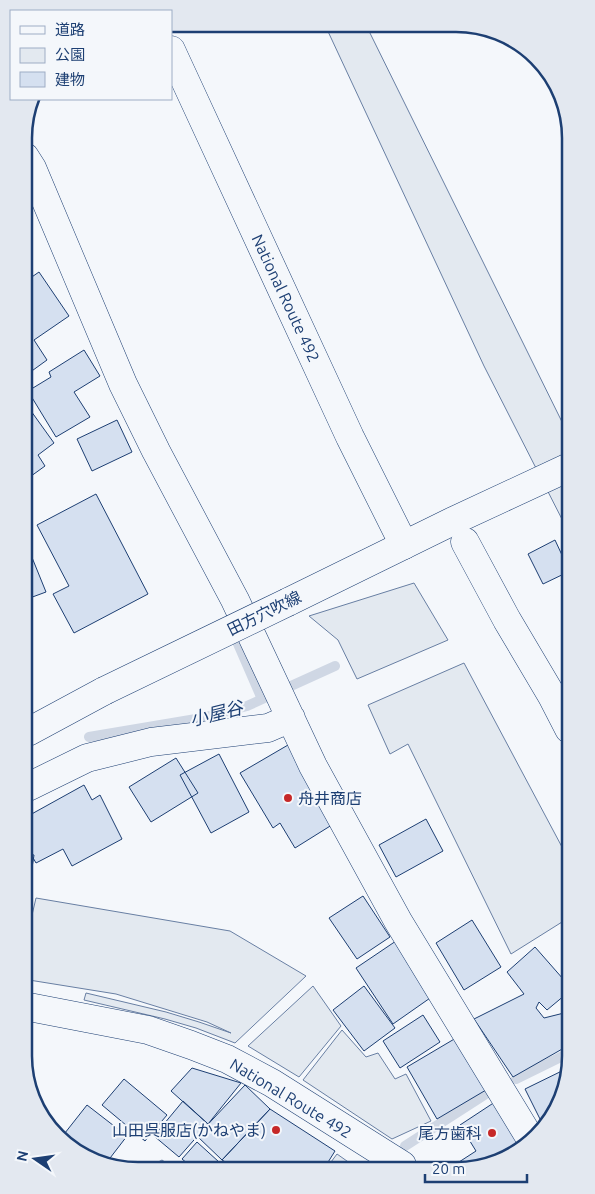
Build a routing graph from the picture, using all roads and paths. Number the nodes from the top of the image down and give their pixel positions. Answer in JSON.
{"nodes":[{"id":1,"x":172,"y":52,"type":"edge"},
{"id":2,"x":33,"y":170,"type":"edge"},
{"id":3,"x":562,"y":470,"type":"edge"},
{"id":4,"x":465,"y":542,"type":"dead end"},
{"id":5,"x":404,"y":544,"type":"junction"},
{"id":6,"x":289,"y":714,"type":"junction"},
{"id":7,"x":562,"y":715,"type":"edge"},
{"id":8,"x":32,"y":730,"type":"edge"},
{"id":9,"x":32,"y":785,"type":"edge"},
{"id":10,"x":32,"y":1008,"type":"edge"},
{"id":11,"x":527,"y":1134,"type":"edge"},
{"id":12,"x":396,"y":1162,"type":"edge"}],
"edges":[{"from":1,"to":5,"type":"main road","name":"National Route 492"},
{"from":2,"to":6,"type":"main road"},
{"from":3,"to":5,"type":"main road","name":"田方穴吹線"},
{"from":4,"to":7,"type":"main road"},
{"from":5,"to":8,"type":"main road","name":"田方穴吹線","bridge":true},
{"from":6,"to":9,"type":"main road"},
{"from":6,"to":11,"type":"main road"},
{"from":10,"to":12,"type":"main road","name":"National Route 492"}]}
